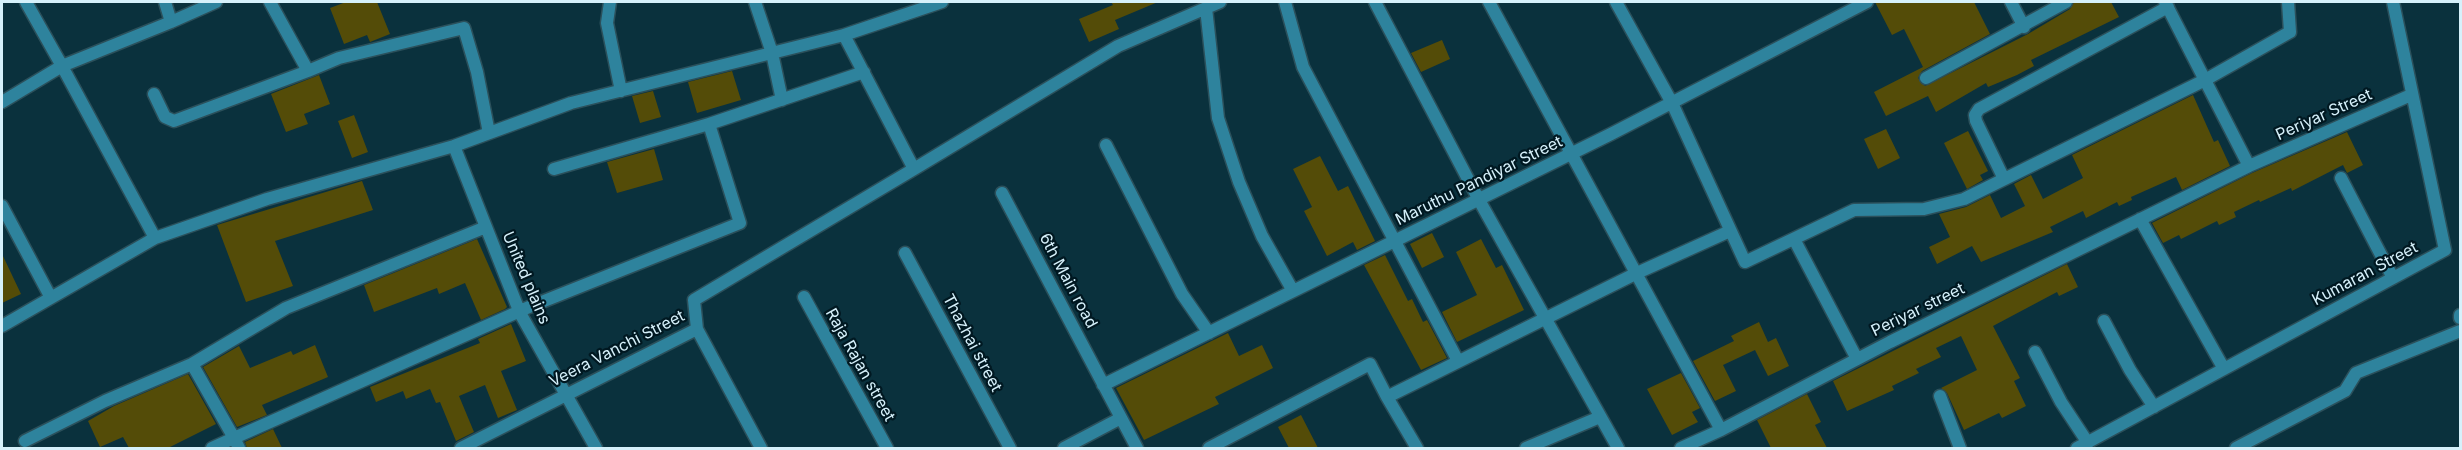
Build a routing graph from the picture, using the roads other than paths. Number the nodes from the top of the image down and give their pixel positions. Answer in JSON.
{"nodes":[{"id":1,"x":26,"y":2,"type":"edge"},
{"id":2,"x":165,"y":2,"type":"edge"},
{"id":3,"x":216,"y":2,"type":"edge"},
{"id":4,"x":270,"y":2,"type":"edge"},
{"id":5,"x":610,"y":2,"type":"edge"},
{"id":6,"x":755,"y":2,"type":"edge"},
{"id":7,"x":942,"y":2,"type":"edge"},
{"id":8,"x":1220,"y":2,"type":"edge"},
{"id":9,"x":1285,"y":2,"type":"edge"},
{"id":10,"x":1375,"y":2,"type":"edge"},
{"id":11,"x":1489,"y":2,"type":"edge"},
{"id":12,"x":1616,"y":2,"type":"edge"},
{"id":13,"x":1867,"y":2,"type":"edge"},
{"id":14,"x":2011,"y":2,"type":"edge"},
{"id":15,"x":2067,"y":2,"type":"edge"},
{"id":16,"x":2288,"y":2,"type":"edge"},
{"id":17,"x":2393,"y":2,"type":"edge"},
{"id":18,"x":2166,"y":4,"type":"edge"},
{"id":19,"x":1206,"y":8,"type":"junction"},
{"id":20,"x":171,"y":22,"type":"junction"},
{"id":21,"x":2024,"y":27,"type":"junction"},
{"id":22,"x":844,"y":35,"type":"junction"},
{"id":23,"x":772,"y":53,"type":"junction"},
{"id":24,"x":62,"y":66,"type":"junction"},
{"id":25,"x":308,"y":71,"type":"junction"},
{"id":26,"x":864,"y":72,"type":"junction"},
{"id":27,"x":1926,"y":78,"type":"dead end"},
{"id":28,"x":2205,"y":80,"type":"junction"},
{"id":29,"x":621,"y":91,"type":"junction"},
{"id":30,"x":154,"y":94,"type":"dead end"},
{"id":31,"x":2411,"y":95,"type":"junction"},
{"id":32,"x":782,"y":100,"type":"junction"},
{"id":33,"x":2,"y":102,"type":"edge"},
{"id":34,"x":1672,"y":103,"type":"junction"},
{"id":35,"x":709,"y":124,"type":"junction"},
{"id":36,"x":489,"y":133,"type":"junction"},
{"id":37,"x":454,"y":146,"type":"junction"},
{"id":38,"x":1106,"y":146,"type":"dead end"},
{"id":39,"x":1572,"y":153,"type":"junction"},
{"id":40,"x":2249,"y":166,"type":"junction"},
{"id":41,"x":554,"y":169,"type":"dead end"},
{"id":42,"x":914,"y":169,"type":"junction"},
{"id":43,"x":2341,"y":178,"type":"dead end"},
{"id":44,"x":2004,"y":179,"type":"junction"},
{"id":45,"x":1002,"y":193,"type":"dead end"},
{"id":46,"x":1479,"y":200,"type":"junction"},
{"id":47,"x":2,"y":206,"type":"edge"},
{"id":48,"x":2140,"y":219,"type":"junction"},
{"id":49,"x":486,"y":227,"type":"junction"},
{"id":50,"x":1730,"y":231,"type":"junction"},
{"id":51,"x":155,"y":238,"type":"junction"},
{"id":52,"x":1794,"y":238,"type":"junction"},
{"id":53,"x":1393,"y":242,"type":"junction"},
{"id":54,"x":905,"y":253,"type":"dead end"},
{"id":55,"x":1636,"y":273,"type":"junction"},
{"id":56,"x":2393,"y":278,"type":"junction"},
{"id":57,"x":1293,"y":291,"type":"junction"},
{"id":58,"x":804,"y":297,"type":"dead end"},
{"id":59,"x":51,"y":298,"type":"junction"},
{"id":60,"x":520,"y":313,"type":"junction"},
{"id":61,"x":1545,"y":318,"type":"junction"},
{"id":62,"x":2104,"y":321,"type":"dead end"},
{"id":63,"x":2,"y":326,"type":"edge"},
{"id":64,"x":697,"y":329,"type":"junction"},
{"id":65,"x":2460,"y":331,"type":"edge"},
{"id":66,"x":1209,"y":333,"type":"junction"},
{"id":67,"x":2035,"y":352,"type":"dead end"},
{"id":68,"x":1857,"y":359,"type":"junction"},
{"id":69,"x":1458,"y":362,"type":"junction"},
{"id":70,"x":192,"y":364,"type":"junction"},
{"id":71,"x":2224,"y":369,"type":"junction"},
{"id":72,"x":1103,"y":385,"type":"junction"},
{"id":73,"x":566,"y":395,"type":"junction"},
{"id":74,"x":1940,"y":396,"type":"dead end"},
{"id":75,"x":1387,"y":397,"type":"junction"},
{"id":76,"x":2154,"y":407,"type":"junction"},
{"id":77,"x":1600,"y":417,"type":"junction"},
{"id":78,"x":1121,"y":418,"type":"junction"},
{"id":79,"x":1721,"y":430,"type":"junction"},
{"id":80,"x":25,"y":441,"type":"dead end"},
{"id":81,"x":237,"y":443,"type":"edge"},
{"id":82,"x":2082,"y":446,"type":"edge"},
{"id":83,"x":213,"y":448,"type":"edge"},
{"id":84,"x":460,"y":448,"type":"edge"},
{"id":85,"x":596,"y":448,"type":"edge"},
{"id":86,"x":761,"y":448,"type":"edge"},
{"id":87,"x":887,"y":448,"type":"edge"},
{"id":88,"x":1010,"y":448,"type":"edge"},
{"id":89,"x":1064,"y":448,"type":"edge"},
{"id":90,"x":1137,"y":448,"type":"edge"},
{"id":91,"x":1209,"y":448,"type":"edge"},
{"id":92,"x":1417,"y":448,"type":"edge"},
{"id":93,"x":1526,"y":448,"type":"edge"},
{"id":94,"x":1617,"y":448,"type":"edge"},
{"id":95,"x":1681,"y":448,"type":"edge"},
{"id":96,"x":1960,"y":448,"type":"edge"},
{"id":97,"x":2236,"y":448,"type":"edge"}],
"edges":[{"from":1,"to":24,"type":"street"},
{"from":2,"to":20,"type":"street"},
{"from":3,"to":20,"type":"street"},
{"from":4,"to":25,"type":"street"},
{"from":5,"to":29,"type":"street"},
{"from":6,"to":23,"type":"street"},
{"from":7,"to":22,"type":"street"},
{"from":8,"to":19,"type":"street"},
{"from":9,"to":53,"type":"street"},
{"from":10,"to":46,"type":"street"},
{"from":11,"to":39,"type":"street"},
{"from":12,"to":34,"type":"street"},
{"from":13,"to":34,"type":"street","name":"Maruthu Pandiyar Street"},
{"from":14,"to":21,"type":"street"},
{"from":15,"to":21,"type":"street"},
{"from":16,"to":28,"type":"street"},
{"from":17,"to":31,"type":"street","name":"Kumaran Street"},
{"from":18,"to":28,"type":"street"},
{"from":18,"to":44,"type":"street"},
{"from":19,"to":42,"type":"street"},
{"from":19,"to":57,"type":"street"},
{"from":20,"to":24,"type":"street"},
{"from":21,"to":27,"type":"street"},
{"from":22,"to":23,"type":"street"},
{"from":22,"to":26,"type":"street"},
{"from":23,"to":29,"type":"street"},
{"from":23,"to":32,"type":"street"},
{"from":24,"to":33,"type":"street"},
{"from":24,"to":51,"type":"street"},
{"from":25,"to":30,"type":"street"},
{"from":25,"to":36,"type":"street"},
{"from":26,"to":32,"type":"street"},
{"from":26,"to":42,"type":"street"},
{"from":28,"to":40,"type":"street"},
{"from":28,"to":44,"type":"street"},
{"from":29,"to":36,"type":"street"},
{"from":31,"to":40,"type":"street","name":"Periyar Street"},
{"from":31,"to":56,"type":"street","name":"Kumaran Street"},
{"from":32,"to":35,"type":"street"},
{"from":34,"to":39,"type":"street","name":"Maruthu Pandiyar Street"},
{"from":34,"to":50,"type":"street"},
{"from":35,"to":41,"type":"street"},
{"from":35,"to":60,"type":"street"},
{"from":36,"to":37,"type":"street"},
{"from":37,"to":49,"type":"street","name":"United plains"},
{"from":37,"to":51,"type":"street"},
{"from":38,"to":66,"type":"street"},
{"from":39,"to":46,"type":"street","name":"Maruthu Pandiyar Street"},
{"from":39,"to":55,"type":"street"},
{"from":40,"to":48,"type":"street","name":"Periyar street"},
{"from":42,"to":64,"type":"street","name":"Veera Vanchi Street"},
{"from":43,"to":56,"type":"street"},
{"from":44,"to":52,"type":"street"},
{"from":45,"to":72,"type":"street","name":"6th Main road"},
{"from":46,"to":53,"type":"street","name":"Maruthu Pandiyar Street"},
{"from":46,"to":61,"type":"street"},
{"from":47,"to":59,"type":"street"},
{"from":48,"to":68,"type":"street","name":"Periyar street"},
{"from":48,"to":71,"type":"street"},
{"from":49,"to":60,"type":"street","name":"United plains"},
{"from":49,"to":70,"type":"street"},
{"from":50,"to":52,"type":"street"},
{"from":50,"to":55,"type":"street"},
{"from":51,"to":59,"type":"street"},
{"from":52,"to":68,"type":"street"},
{"from":53,"to":57,"type":"street","name":"Maruthu Pandiyar Street"},
{"from":53,"to":69,"type":"street"},
{"from":54,"to":88,"type":"street","name":"Thazhai street"},
{"from":55,"to":61,"type":"street"},
{"from":55,"to":79,"type":"street"},
{"from":56,"to":71,"type":"street","name":"Kumaran Street"},
{"from":57,"to":66,"type":"street","name":"Maruthu Pandiyar Street"},
{"from":58,"to":87,"type":"street","name":"Raja Rajan street"},
{"from":59,"to":63,"type":"street"},
{"from":60,"to":73,"type":"street","name":"United plains"},
{"from":60,"to":81,"type":"street"},
{"from":61,"to":69,"type":"street"},
{"from":61,"to":77,"type":"street"},
{"from":62,"to":76,"type":"street"},
{"from":64,"to":73,"type":"street","name":"Veera Vanchi Street"},
{"from":64,"to":86,"type":"street"},
{"from":65,"to":97,"type":"street"},
{"from":66,"to":72,"type":"street","name":"Maruthu Pandiyar Street"},
{"from":67,"to":82,"type":"street"},
{"from":68,"to":79,"type":"street","name":"Periyar street"},
{"from":69,"to":75,"type":"street"},
{"from":70,"to":80,"type":"street"},
{"from":70,"to":81,"type":"street"},
{"from":71,"to":76,"type":"street","name":"Kumaran Street"},
{"from":72,"to":78,"type":"street"},
{"from":73,"to":84,"type":"street","name":"Veera Vanchi Street"},
{"from":73,"to":85,"type":"street","name":"United plains"},
{"from":74,"to":96,"type":"street"},
{"from":75,"to":91,"type":"street"},
{"from":75,"to":92,"type":"street"},
{"from":76,"to":82,"type":"street","name":"Kumaran Street"},
{"from":77,"to":93,"type":"street"},
{"from":77,"to":94,"type":"street"},
{"from":78,"to":89,"type":"street"},
{"from":78,"to":90,"type":"street"},
{"from":79,"to":95,"type":"street","name":"Periyar street"},
{"from":81,"to":83,"type":"street"}]}
